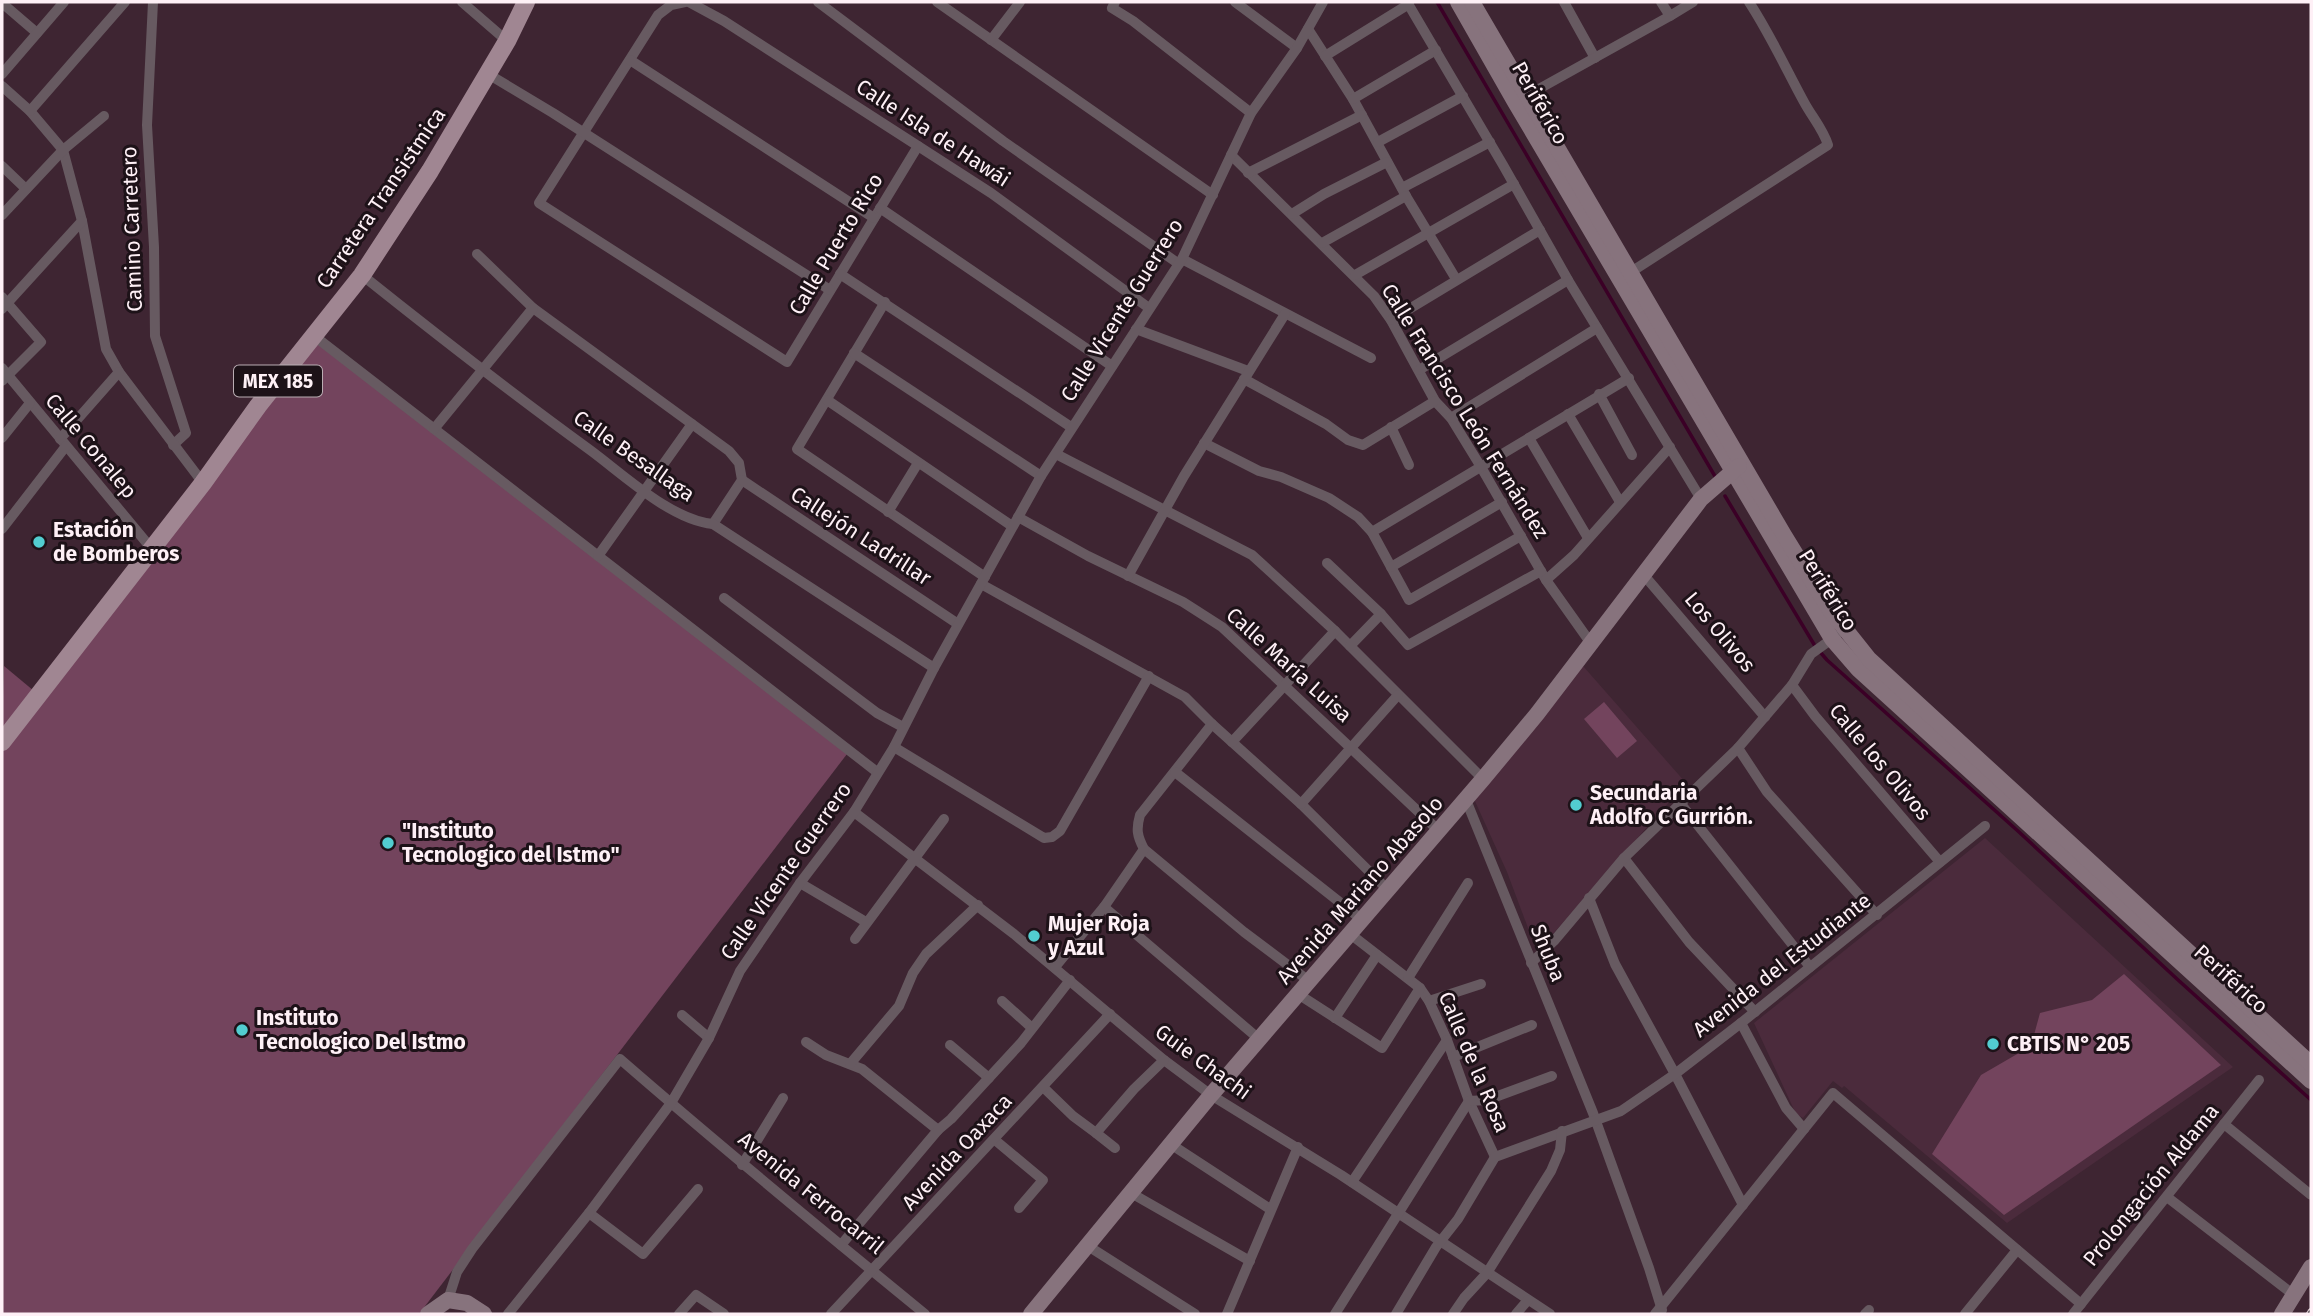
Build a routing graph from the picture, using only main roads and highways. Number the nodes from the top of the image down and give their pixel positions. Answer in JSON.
{"nodes":[{"id":1,"x":526,"y":2,"type":"edge"},
{"id":2,"x":1458,"y":2,"type":"edge"},
{"id":3,"x":1472,"y":2,"type":"edge"},
{"id":4,"x":1728,"y":475,"type":"junction"},
{"id":5,"x":1828,"y":642,"type":"junction"},
{"id":6,"x":2,"y":742,"type":"edge"},
{"id":7,"x":2311,"y":1064,"type":"edge"},
{"id":8,"x":2311,"y":1081,"type":"edge"},
{"id":9,"x":2311,"y":1267,"type":"edge"},
{"id":10,"x":428,"y":1314,"type":"edge"},
{"id":11,"x":484,"y":1314,"type":"edge"},
{"id":12,"x":1031,"y":1314,"type":"edge"},
{"id":13,"x":2283,"y":1314,"type":"edge"}],
"edges":[{"from":1,"to":6,"type":"main road","name":"Carretera Transistmica","number":"MEX 185"},
{"from":2,"to":4,"type":"main road","name":"Periférico"},
{"from":3,"to":4,"type":"main road","name":"Periférico"},
{"from":4,"to":5,"type":"main road","name":"Periférico"},
{"from":4,"to":12,"type":"main road","name":"Avenida Mariano Abasolo"},
{"from":5,"to":7,"type":"main road","name":"Periférico"},
{"from":5,"to":8,"type":"main road","name":"Periférico"},
{"from":9,"to":13,"type":"main road"},
{"from":10,"to":11,"type":"main road"}]}
